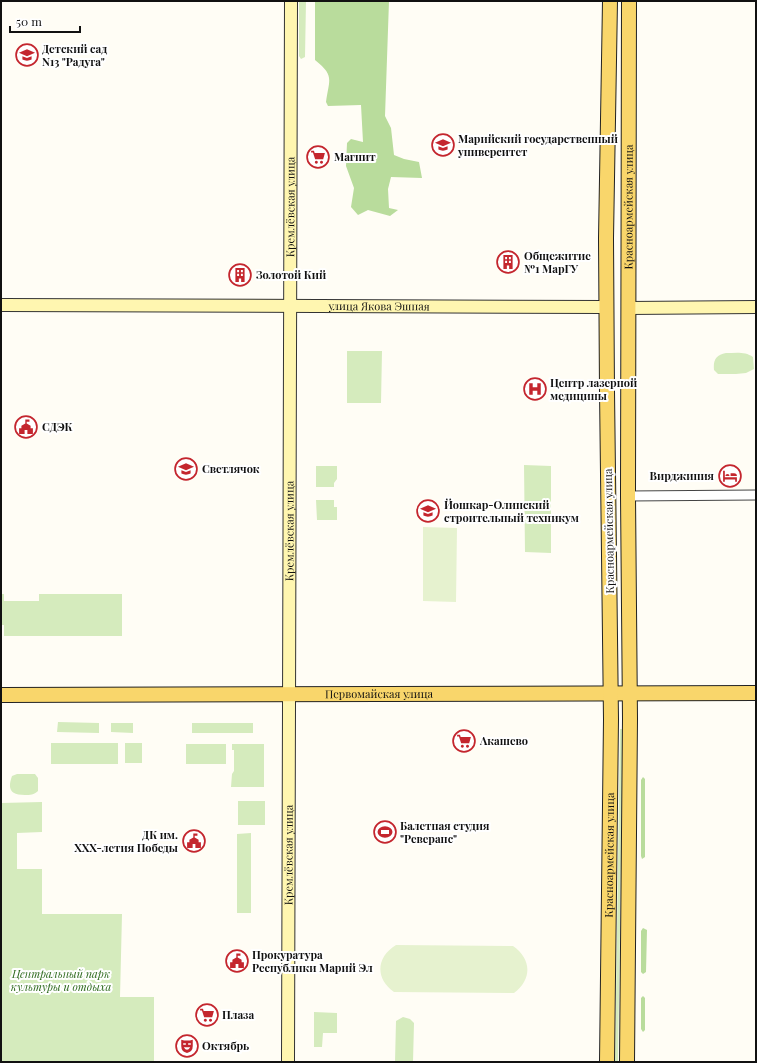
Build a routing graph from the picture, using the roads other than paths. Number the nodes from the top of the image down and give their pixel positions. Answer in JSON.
{"nodes":[{"id":1,"x":291,"y":1,"type":"edge"},
{"id":2,"x":610,"y":1,"type":"edge"},
{"id":3,"x":629,"y":1,"type":"edge"},
{"id":4,"x":1,"y":305,"type":"edge"},
{"id":5,"x":290,"y":306,"type":"junction"},
{"id":6,"x":607,"y":307,"type":"junction"},
{"id":7,"x":756,"y":307,"type":"edge"},
{"id":8,"x":628,"y":308,"type":"junction"},
{"id":9,"x":756,"y":495,"type":"edge"},
{"id":10,"x":628,"y":496,"type":"junction"},
{"id":11,"x":630,"y":693,"type":"junction"},
{"id":12,"x":756,"y":693,"type":"edge"},
{"id":13,"x":289,"y":694,"type":"junction"},
{"id":14,"x":611,"y":694,"type":"junction"},
{"id":15,"x":1,"y":695,"type":"edge"},
{"id":16,"x":288,"y":1062,"type":"edge"},
{"id":17,"x":607,"y":1062,"type":"edge"},
{"id":18,"x":627,"y":1062,"type":"edge"}],
"edges":[{"from":1,"to":5,"type":"street","name":"Кремлёвская улица"},
{"from":2,"to":6,"type":"main road","name":"Красноармейская улица"},
{"from":3,"to":8,"type":"main road","name":"Красноармейская улица"},
{"from":4,"to":5,"type":"street","name":"улица Якова Эшпая"},
{"from":5,"to":6,"type":"street","name":"улица Якова Эшпая"},
{"from":5,"to":13,"type":"street","name":"Кремлёвская улица"},
{"from":6,"to":8,"type":"main road","name":"улица Якова Эшпая"},
{"from":6,"to":14,"type":"main road","name":"Красноармейская улица"},
{"from":7,"to":8,"type":"street","name":"улица Якова Эшпая"},
{"from":8,"to":10,"type":"main road","name":"Красноармейская улица"},
{"from":9,"to":10,"type":"street"},
{"from":10,"to":11,"type":"main road","name":"Красноармейская улица"},
{"from":11,"to":12,"type":"main road","name":"Первомайская улица"},
{"from":11,"to":14,"type":"main road","name":"Первомайская улица"},
{"from":11,"to":18,"type":"main road","name":"Красноармейская улица"},
{"from":13,"to":14,"type":"main road","name":"Первомайская улица"},
{"from":13,"to":15,"type":"main road","name":"Первомайская улица"},
{"from":13,"to":16,"type":"street","name":"Кремлёвская улица"},
{"from":14,"to":17,"type":"main road","name":"Красноармейская улица"}]}
